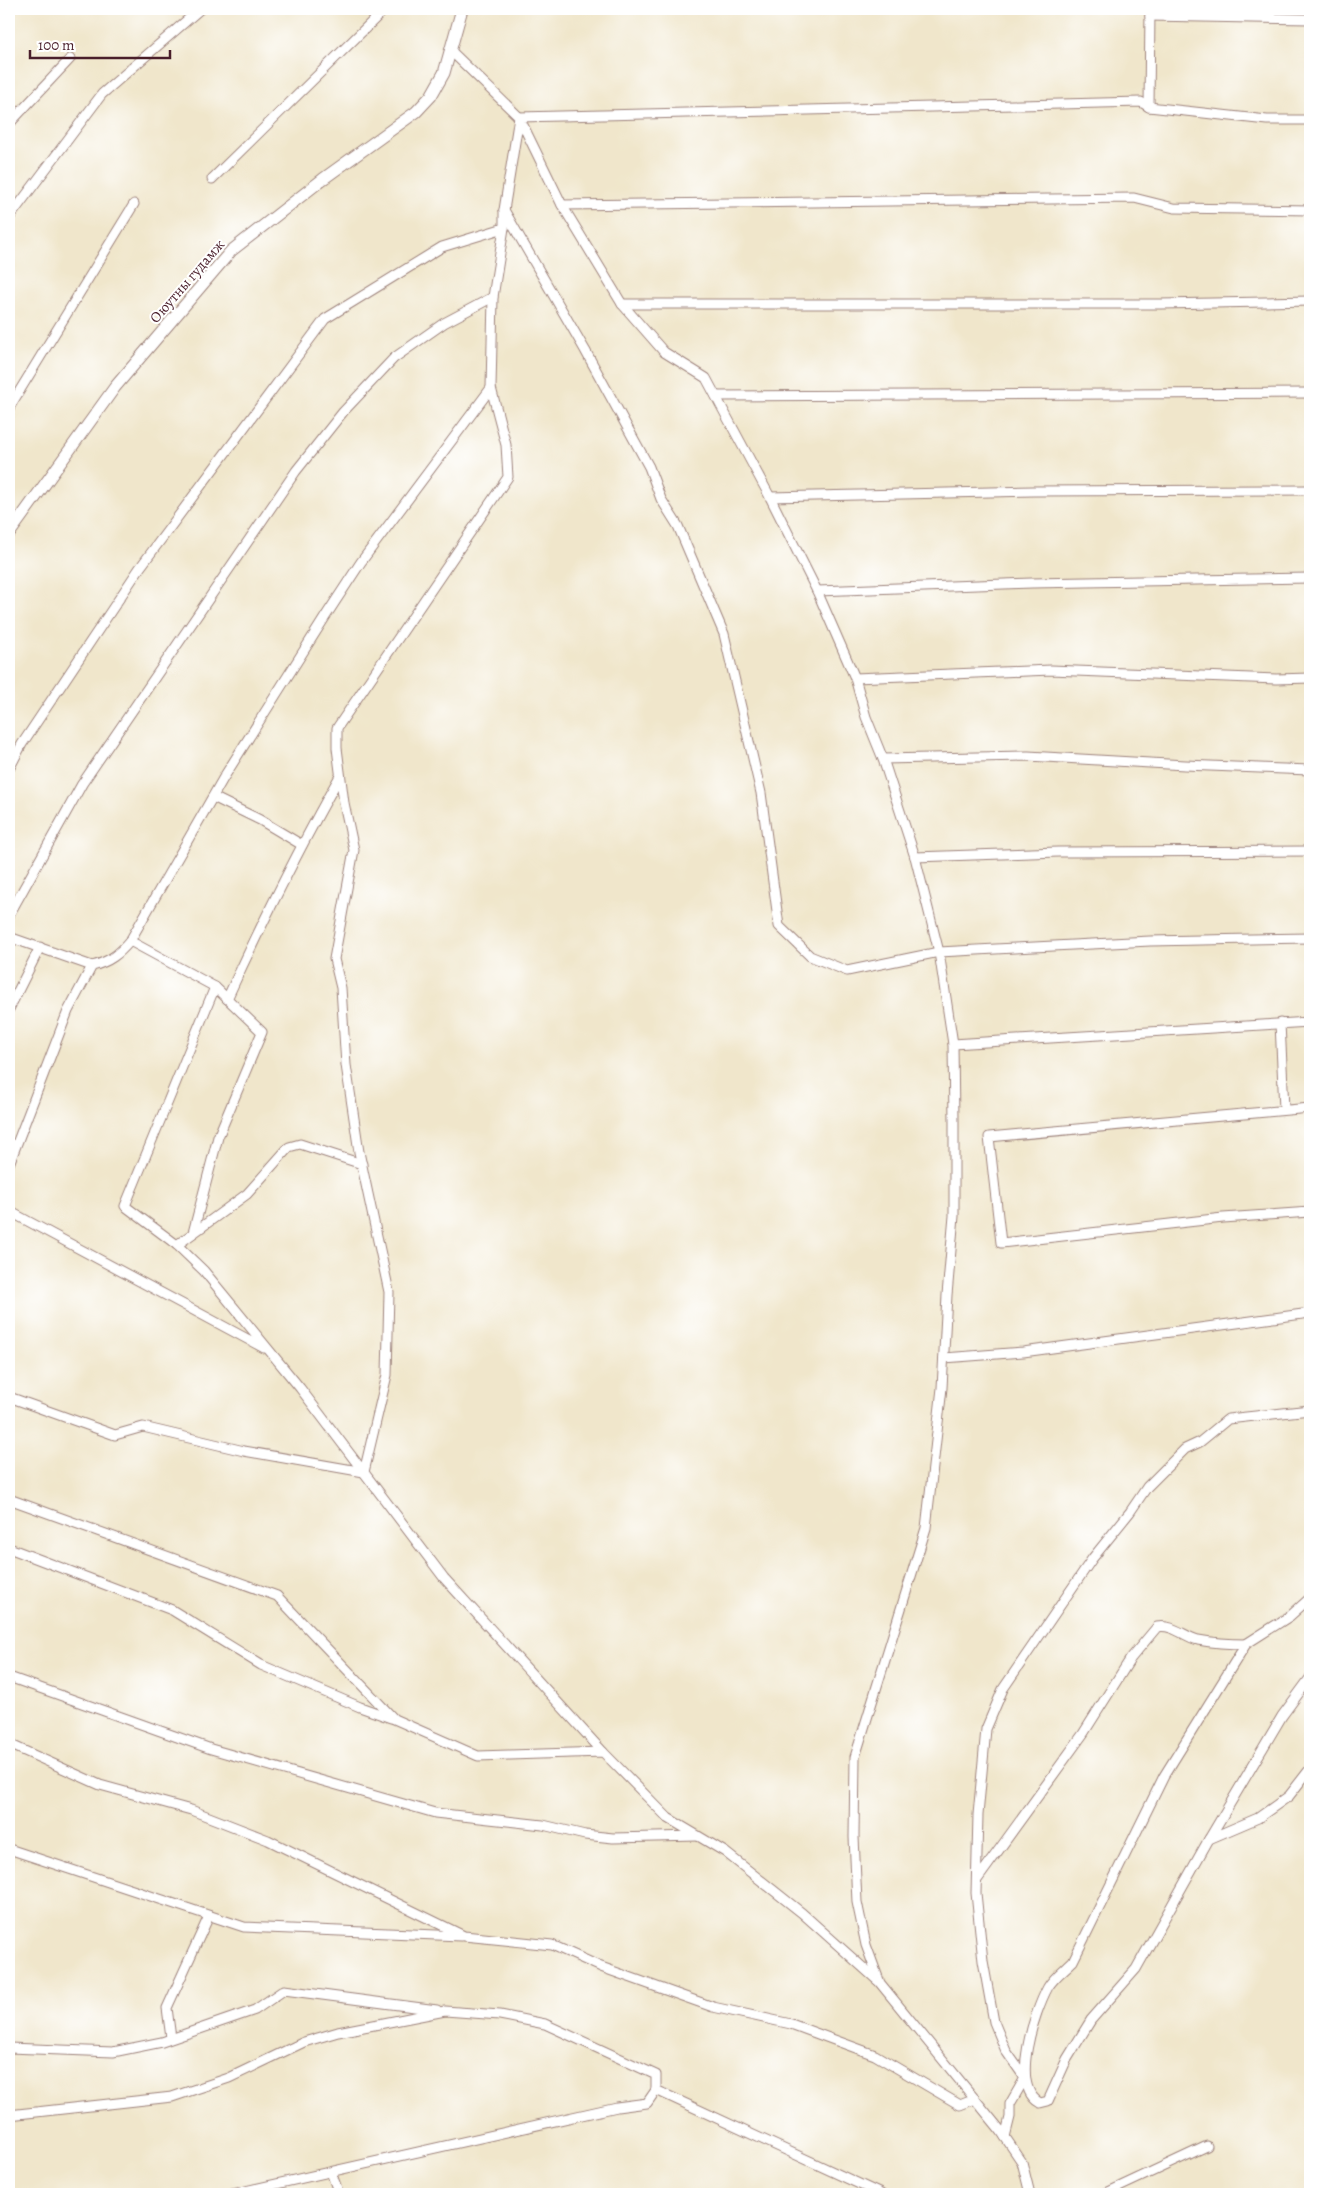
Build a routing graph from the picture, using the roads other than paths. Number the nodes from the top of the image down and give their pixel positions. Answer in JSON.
{"nodes":[{"id":1,"x":385,"y":9,"type":"edge"},
{"id":2,"x":462,"y":9,"type":"edge"},
{"id":3,"x":197,"y":10,"type":"edge"},
{"id":4,"x":1150,"y":12,"type":"edge"},
{"id":5,"x":1310,"y":19,"type":"edge"},
{"id":6,"x":451,"y":51,"type":"junction"},
{"id":7,"x":70,"y":59,"type":"dead end"},
{"id":8,"x":1149,"y":106,"type":"junction"},
{"id":9,"x":519,"y":117,"type":"junction"},
{"id":10,"x":1310,"y":120,"type":"edge"},
{"id":11,"x":9,"y":124,"type":"edge"},
{"id":12,"x":212,"y":179,"type":"dead end"},
{"id":13,"x":134,"y":204,"type":"dead end"},
{"id":14,"x":562,"y":205,"type":"junction"},
{"id":15,"x":504,"y":210,"type":"junction"},
{"id":16,"x":1310,"y":210,"type":"edge"},
{"id":17,"x":9,"y":218,"type":"edge"},
{"id":18,"x":504,"y":228,"type":"junction"},
{"id":19,"x":494,"y":297,"type":"junction"},
{"id":20,"x":1310,"y":301,"type":"edge"},
{"id":21,"x":622,"y":304,"type":"junction"},
{"id":22,"x":491,"y":388,"type":"junction"},
{"id":23,"x":1310,"y":394,"type":"edge"},
{"id":24,"x":716,"y":396,"type":"junction"},
{"id":25,"x":9,"y":408,"type":"edge"},
{"id":26,"x":1310,"y":490,"type":"edge"},
{"id":27,"x":770,"y":496,"type":"junction"},
{"id":28,"x":9,"y":534,"type":"edge"},
{"id":29,"x":1310,"y":578,"type":"edge"},
{"id":30,"x":817,"y":591,"type":"junction"},
{"id":31,"x":855,"y":678,"type":"junction"},
{"id":32,"x":1310,"y":678,"type":"edge"},
{"id":33,"x":883,"y":759,"type":"junction"},
{"id":34,"x":9,"y":769,"type":"edge"},
{"id":35,"x":1310,"y":770,"type":"edge"},
{"id":36,"x":340,"y":776,"type":"junction"},
{"id":37,"x":213,"y":797,"type":"junction"},
{"id":38,"x":302,"y":846,"type":"junction"},
{"id":39,"x":1310,"y":851,"type":"edge"},
{"id":40,"x":916,"y":857,"type":"junction"},
{"id":41,"x":9,"y":915,"type":"edge"},
{"id":42,"x":9,"y":937,"type":"edge"},
{"id":43,"x":1310,"y":938,"type":"edge"},
{"id":44,"x":130,"y":941,"type":"junction"},
{"id":45,"x":40,"y":947,"type":"junction"},
{"id":46,"x":939,"y":952,"type":"junction"},
{"id":47,"x":92,"y":966,"type":"junction"},
{"id":48,"x":215,"y":987,"type":"junction"},
{"id":49,"x":227,"y":998,"type":"junction"},
{"id":50,"x":9,"y":1009,"type":"edge"},
{"id":51,"x":1310,"y":1022,"type":"edge"},
{"id":52,"x":1280,"y":1023,"type":"junction"},
{"id":53,"x":953,"y":1044,"type":"junction"},
{"id":54,"x":1310,"y":1108,"type":"edge"},
{"id":55,"x":1284,"y":1109,"type":"junction"},
{"id":56,"x":9,"y":1164,"type":"edge"},
{"id":57,"x":362,"y":1164,"type":"junction"},
{"id":58,"x":9,"y":1211,"type":"edge"},
{"id":59,"x":1310,"y":1212,"type":"edge"},
{"id":60,"x":193,"y":1232,"type":"junction"},
{"id":61,"x":177,"y":1245,"type":"junction"},
{"id":62,"x":1310,"y":1313,"type":"edge"},
{"id":63,"x":268,"y":1350,"type":"junction"},
{"id":64,"x":944,"y":1358,"type":"junction"},
{"id":65,"x":9,"y":1397,"type":"edge"},
{"id":66,"x":1310,"y":1410,"type":"edge"},
{"id":67,"x":364,"y":1472,"type":"junction"},
{"id":68,"x":9,"y":1499,"type":"edge"},
{"id":69,"x":9,"y":1548,"type":"edge"},
{"id":70,"x":1310,"y":1598,"type":"edge"},
{"id":71,"x":1246,"y":1644,"type":"junction"},
{"id":72,"x":9,"y":1677,"type":"edge"},
{"id":73,"x":1310,"y":1678,"type":"edge"},
{"id":74,"x":394,"y":1718,"type":"junction"},
{"id":75,"x":9,"y":1744,"type":"edge"},
{"id":76,"x":603,"y":1752,"type":"junction"},
{"id":77,"x":1310,"y":1770,"type":"edge"},
{"id":78,"x":699,"y":1836,"type":"junction"},
{"id":79,"x":1209,"y":1839,"type":"junction"},
{"id":80,"x":9,"y":1849,"type":"edge"},
{"id":81,"x":977,"y":1880,"type":"junction"},
{"id":82,"x":209,"y":1916,"type":"junction"},
{"id":83,"x":464,"y":1936,"type":"junction"},
{"id":84,"x":880,"y":1983,"type":"junction"},
{"id":85,"x":445,"y":2011,"type":"junction"},
{"id":86,"x":171,"y":2038,"type":"junction"},
{"id":87,"x":9,"y":2048,"type":"edge"},
{"id":88,"x":1025,"y":2078,"type":"junction"},
{"id":89,"x":656,"y":2090,"type":"junction"},
{"id":90,"x":975,"y":2098,"type":"junction"},
{"id":91,"x":9,"y":2116,"type":"edge"},
{"id":92,"x":1005,"y":2137,"type":"junction"},
{"id":93,"x":1207,"y":2146,"type":"dead end"},
{"id":94,"x":331,"y":2172,"type":"junction"},
{"id":95,"x":232,"y":2194,"type":"edge"},
{"id":96,"x":339,"y":2194,"type":"edge"},
{"id":97,"x":881,"y":2194,"type":"edge"},
{"id":98,"x":1028,"y":2194,"type":"edge"},
{"id":99,"x":1104,"y":2194,"type":"edge"}],
"edges":[{"from":1,"to":12,"type":"street"},
{"from":2,"to":6,"type":"street","name":"Оюутны гудамж"},
{"from":3,"to":17,"type":"street"},
{"from":4,"to":5,"type":"street"},
{"from":4,"to":8,"type":"street"},
{"from":6,"to":9,"type":"street"},
{"from":6,"to":28,"type":"street","name":"Оюутны гудамж"},
{"from":7,"to":11,"type":"street"},
{"from":8,"to":9,"type":"street"},
{"from":8,"to":10,"type":"street"},
{"from":9,"to":14,"type":"street"},
{"from":9,"to":15,"type":"street"},
{"from":13,"to":25,"type":"street"},
{"from":14,"to":16,"type":"street"},
{"from":14,"to":21,"type":"street"},
{"from":15,"to":18,"type":"street"},
{"from":15,"to":46,"type":"street"},
{"from":18,"to":19,"type":"street"},
{"from":18,"to":34,"type":"street"},
{"from":19,"to":22,"type":"street"},
{"from":19,"to":41,"type":"street"},
{"from":20,"to":21,"type":"street"},
{"from":21,"to":24,"type":"street"},
{"from":22,"to":36,"type":"street"},
{"from":22,"to":37,"type":"street"},
{"from":23,"to":24,"type":"street"},
{"from":24,"to":27,"type":"street"},
{"from":26,"to":27,"type":"street"},
{"from":27,"to":30,"type":"street"},
{"from":29,"to":30,"type":"street"},
{"from":30,"to":31,"type":"street"},
{"from":31,"to":32,"type":"street"},
{"from":31,"to":33,"type":"street"},
{"from":33,"to":35,"type":"street"},
{"from":33,"to":40,"type":"street"},
{"from":36,"to":38,"type":"street"},
{"from":36,"to":57,"type":"street"},
{"from":37,"to":38,"type":"street"},
{"from":37,"to":44,"type":"street"},
{"from":38,"to":49,"type":"street"},
{"from":39,"to":40,"type":"street"},
{"from":40,"to":46,"type":"street"},
{"from":42,"to":45,"type":"street"},
{"from":43,"to":46,"type":"street"},
{"from":44,"to":47,"type":"street"},
{"from":44,"to":48,"type":"street"},
{"from":45,"to":47,"type":"street"},
{"from":45,"to":50,"type":"street"},
{"from":46,"to":53,"type":"street"},
{"from":47,"to":56,"type":"street"},
{"from":48,"to":49,"type":"street"},
{"from":48,"to":61,"type":"street"},
{"from":49,"to":60,"type":"street"},
{"from":51,"to":52,"type":"street"},
{"from":52,"to":53,"type":"street"},
{"from":52,"to":55,"type":"street"},
{"from":53,"to":64,"type":"street"},
{"from":54,"to":55,"type":"street"},
{"from":55,"to":59,"type":"street"},
{"from":57,"to":60,"type":"street"},
{"from":57,"to":67,"type":"street"},
{"from":58,"to":63,"type":"street"},
{"from":60,"to":61,"type":"street"},
{"from":61,"to":63,"type":"street"},
{"from":62,"to":64,"type":"street"},
{"from":63,"to":67,"type":"street"},
{"from":64,"to":84,"type":"street"},
{"from":65,"to":67,"type":"street"},
{"from":66,"to":81,"type":"street"},
{"from":67,"to":76,"type":"street"},
{"from":68,"to":74,"type":"street"},
{"from":69,"to":74,"type":"street"},
{"from":70,"to":71,"type":"street"},
{"from":71,"to":81,"type":"street"},
{"from":71,"to":88,"type":"street"},
{"from":72,"to":78,"type":"street"},
{"from":73,"to":79,"type":"street"},
{"from":74,"to":76,"type":"street"},
{"from":75,"to":83,"type":"street"},
{"from":76,"to":78,"type":"street"},
{"from":77,"to":79,"type":"street"},
{"from":78,"to":84,"type":"street"},
{"from":79,"to":88,"type":"street"},
{"from":80,"to":82,"type":"street"},
{"from":81,"to":88,"type":"street"},
{"from":82,"to":83,"type":"street"},
{"from":82,"to":86,"type":"street"},
{"from":83,"to":90,"type":"street"},
{"from":84,"to":90,"type":"street"},
{"from":85,"to":86,"type":"street"},
{"from":85,"to":89,"type":"street"},
{"from":85,"to":91,"type":"street"},
{"from":86,"to":87,"type":"street"},
{"from":88,"to":92,"type":"street"},
{"from":89,"to":94,"type":"street"},
{"from":89,"to":97,"type":"street"},
{"from":90,"to":92,"type":"street"},
{"from":92,"to":98,"type":"street"},
{"from":93,"to":99,"type":"street"},
{"from":94,"to":95,"type":"street"},
{"from":94,"to":96,"type":"street"}]}
